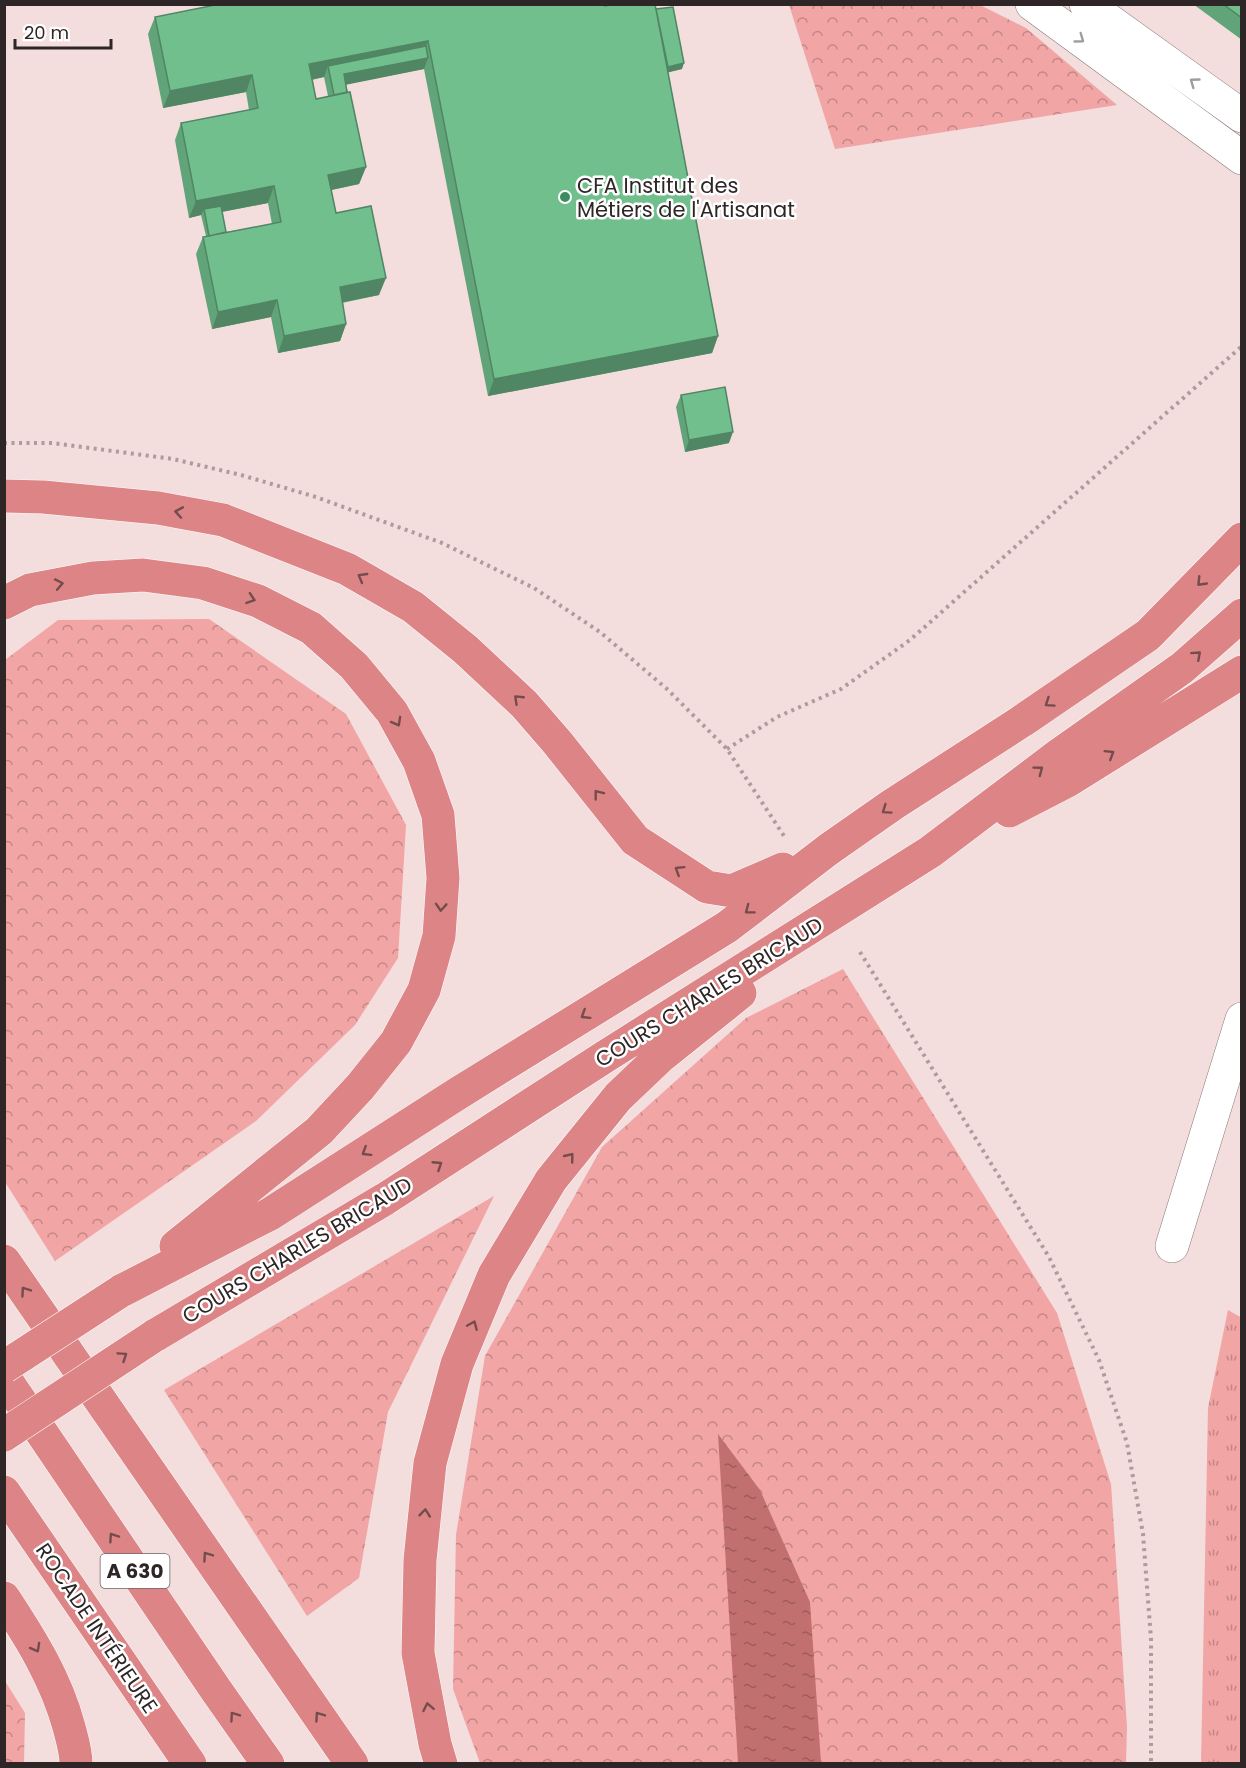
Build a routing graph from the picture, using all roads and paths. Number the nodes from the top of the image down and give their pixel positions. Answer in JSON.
{"nodes":[{"id":1,"x":1032,"y":4,"type":"edge"},
{"id":2,"x":1086,"y":4,"type":"edge"},
{"id":3,"x":1242,"y":116,"type":"edge"},
{"id":4,"x":1242,"y":158,"type":"edge"},
{"id":5,"x":1242,"y":346,"type":"edge"},
{"id":6,"x":4,"y":496,"type":"edge"},
{"id":7,"x":1242,"y":539,"type":"edge"},
{"id":8,"x":4,"y":603,"type":"edge"},
{"id":9,"x":1242,"y":615,"type":"edge"},
{"id":10,"x":1242,"y":672,"type":"edge"},
{"id":11,"x":727,"y":749,"type":"dead end"},
{"id":12,"x":829,"y":849,"type":"junction"},
{"id":13,"x":930,"y":852,"type":"junction"},
{"id":14,"x":862,"y":896,"type":"junction"},
{"id":15,"x":860,"y":952,"type":"dead end"},
{"id":16,"x":1242,"y":1019,"type":"edge"},
{"id":17,"x":1172,"y":1246,"type":"dead end"},
{"id":18,"x":4,"y":1261,"type":"edge"},
{"id":19,"x":121,"y":1290,"type":"junction"},
{"id":20,"x":4,"y":1367,"type":"edge"},
{"id":21,"x":4,"y":1377,"type":"edge"},
{"id":22,"x":4,"y":1435,"type":"edge"},
{"id":23,"x":4,"y":1492,"type":"edge"},
{"id":24,"x":4,"y":1598,"type":"edge"},
{"id":25,"x":76,"y":1764,"type":"edge"},
{"id":26,"x":190,"y":1764,"type":"edge"},
{"id":27,"x":268,"y":1764,"type":"edge"},
{"id":28,"x":352,"y":1764,"type":"edge"},
{"id":29,"x":441,"y":1764,"type":"edge"},
{"id":30,"x":1151,"y":1764,"type":"edge"}],
"edges":[{"from":1,"to":4,"type":"street","one_way":true},
{"from":3,"to":2,"type":"street","one_way":true},
{"from":5,"to":11,"type":"path"},
{"from":12,"to":6,"type":"highway","one_way":true},
{"from":7,"to":12,"type":"highway","one_way":true},
{"from":8,"to":19,"type":"highway","one_way":true},
{"from":13,"to":9,"type":"highway","name":"COURS CHARLES BRICAUD","one_way":true},
{"from":13,"to":10,"type":"highway","one_way":true},
{"from":12,"to":19,"type":"highway","one_way":true},
{"from":13,"to":14,"type":"highway","name":"COURS CHARLES BRICAUD"},
{"from":22,"to":14,"type":"highway","name":"COURS CHARLES BRICAUD","one_way":true,"bridge":true},
{"from":29,"to":14,"type":"highway","one_way":true},
{"from":15,"to":30,"type":"path"},
{"from":16,"to":17,"type":"street"},
{"from":28,"to":18,"type":"highway","one_way":true},
{"from":19,"to":20,"type":"highway","bridge":true},
{"from":27,"to":21,"type":"highway","number":"A 630","one_way":true},
{"from":23,"to":26,"type":"highway","name":"ROCADE INTÉRIEURE","number":"A 630"},
{"from":24,"to":25,"type":"highway","one_way":true}]}
